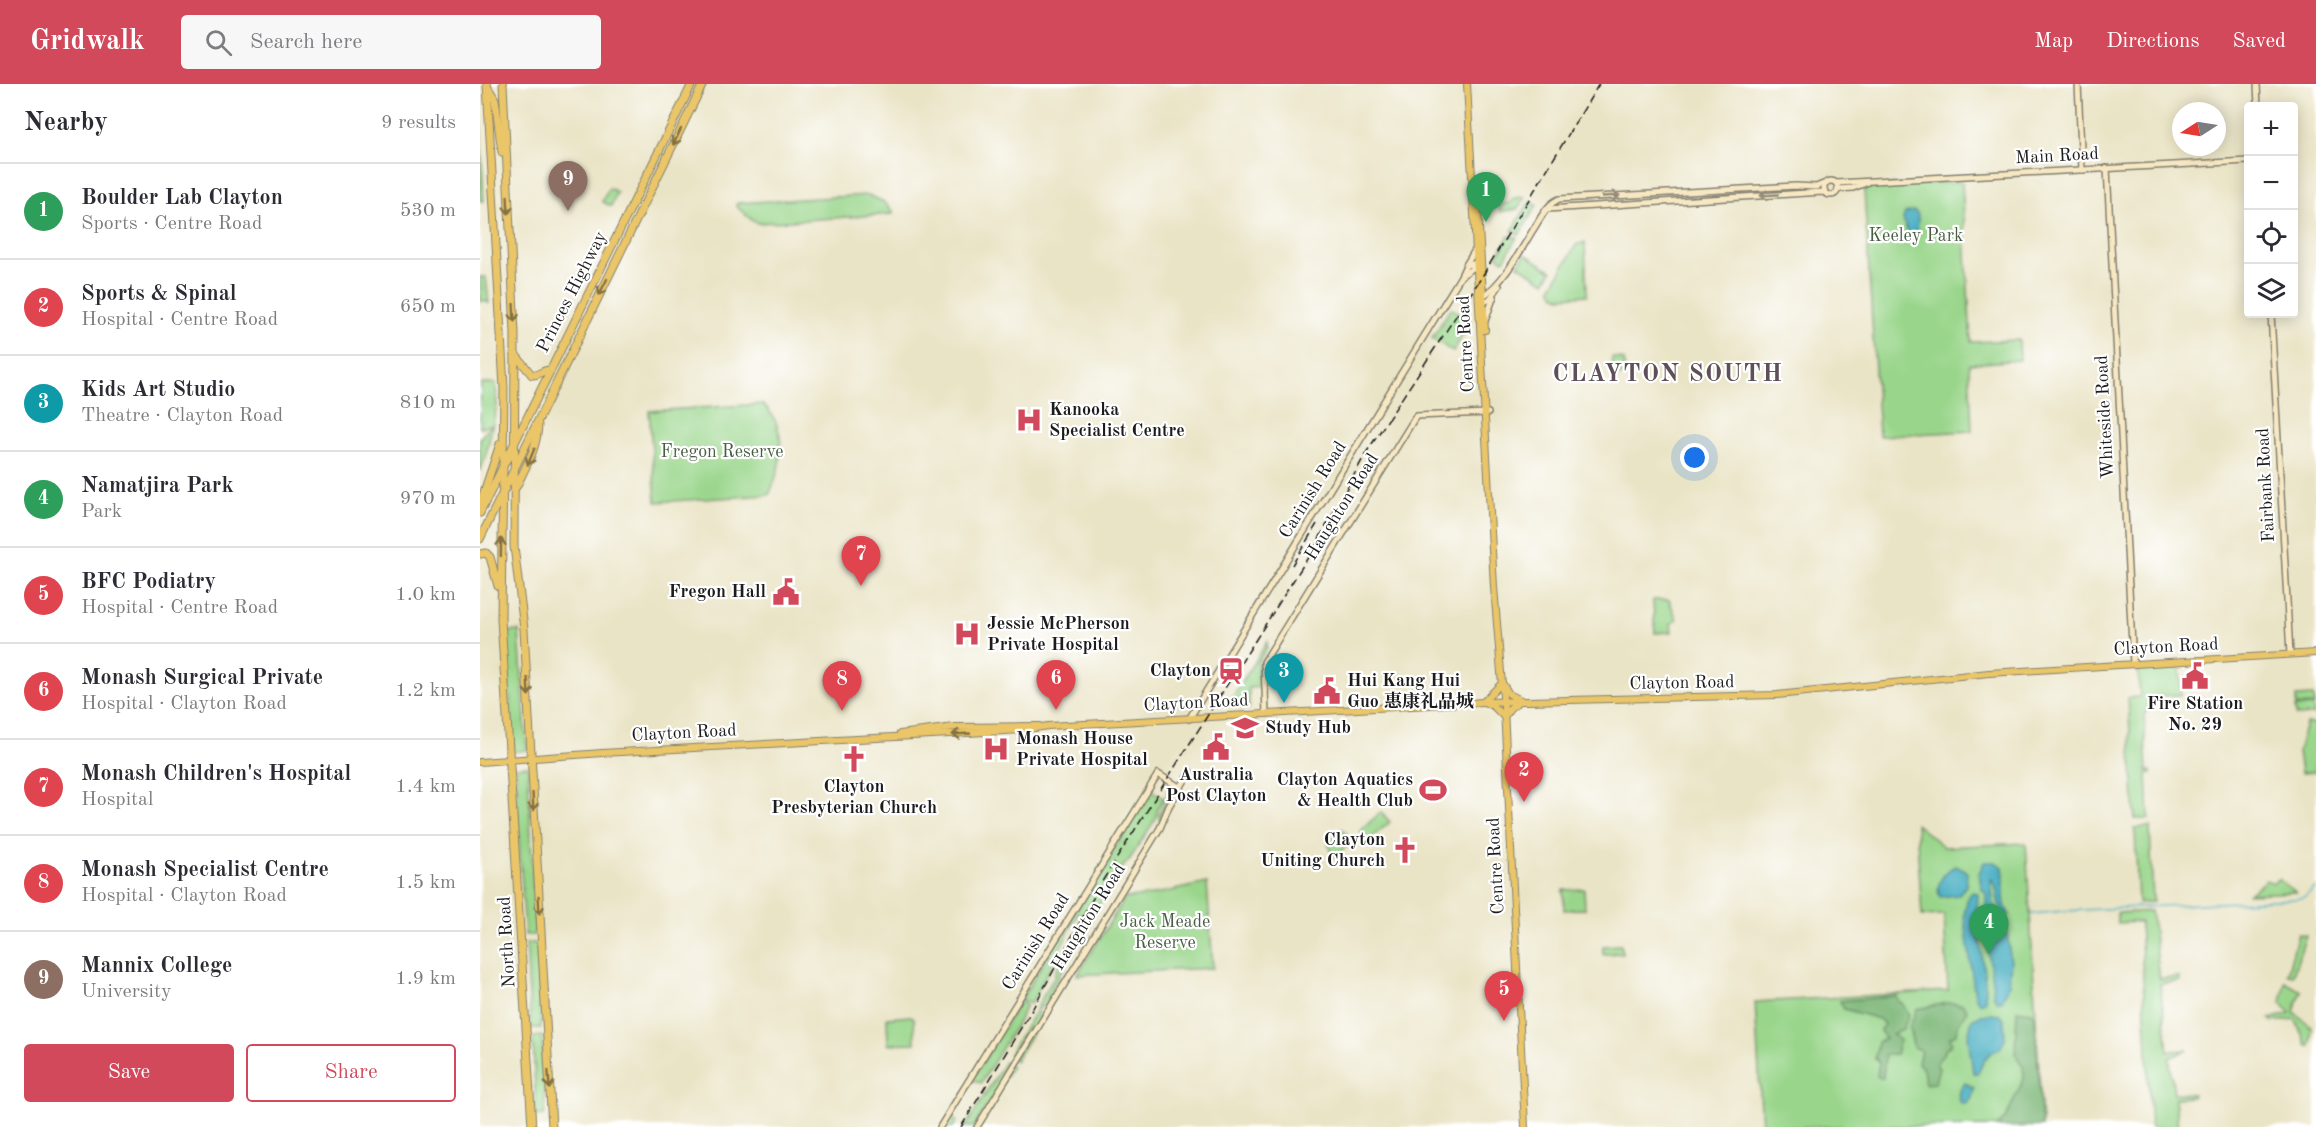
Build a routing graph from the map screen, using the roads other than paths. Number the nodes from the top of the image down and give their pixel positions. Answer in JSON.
{"nodes":[{"id":1,"x":503,"y":84,"type":"edge"},
{"id":2,"x":692,"y":84,"type":"edge"},
{"id":3,"x":703,"y":84,"type":"edge"},
{"id":4,"x":1469,"y":84,"type":"edge"},
{"id":5,"x":2078,"y":84,"type":"edge"},
{"id":6,"x":2257,"y":84,"type":"edge"},
{"id":7,"x":488,"y":85,"type":"edge"},
{"id":8,"x":2258,"y":102,"type":"edge"},
{"id":9,"x":2244,"y":161,"type":"edge"},
{"id":10,"x":2107,"y":168,"type":"junction"},
{"id":11,"x":2082,"y":170,"type":"junction"},
{"id":12,"x":506,"y":176,"type":"junction"},
{"id":13,"x":1826,"y":183,"type":"junction"},
{"id":14,"x":1837,"y":186,"type":"junction"},
{"id":15,"x":1739,"y":189,"type":"junction"},
{"id":16,"x":1827,"y":194,"type":"junction"},
{"id":17,"x":1631,"y":195,"type":"junction"},
{"id":18,"x":1740,"y":196,"type":"junction"},
{"id":19,"x":1632,"y":203,"type":"junction"},
{"id":20,"x":1545,"y":210,"type":"junction"},
{"id":21,"x":1475,"y":250,"type":"junction"},
{"id":22,"x":1466,"y":265,"type":"junction"},
{"id":23,"x":1478,"y":265,"type":"junction"},
{"id":24,"x":1463,"y":275,"type":"junction"},
{"id":25,"x":1476,"y":275,"type":"junction"},
{"id":26,"x":1482,"y":286,"type":"junction"},
{"id":27,"x":1495,"y":289,"type":"junction"},
{"id":28,"x":1481,"y":301,"type":"junction"},
{"id":29,"x":2271,"y":318,"type":"edge"},
{"id":30,"x":1484,"y":325,"type":"junction"},
{"id":31,"x":515,"y":354,"type":"junction"},
{"id":32,"x":550,"y":370,"type":"junction"},
{"id":33,"x":559,"y":375,"type":"junction"},
{"id":34,"x":1487,"y":413,"type":"junction"},
{"id":35,"x":538,"y":422,"type":"junction"},
{"id":36,"x":503,"y":434,"type":"junction"},
{"id":37,"x":514,"y":443,"type":"junction"},
{"id":38,"x":502,"y":467,"type":"junction"},
{"id":39,"x":514,"y":470,"type":"junction"},
{"id":40,"x":514,"y":489,"type":"junction"},
{"id":41,"x":501,"y":496,"type":"junction"},
{"id":42,"x":480,"y":504,"type":"edge"},
{"id":43,"x":480,"y":513,"type":"edge"},
{"id":44,"x":480,"y":539,"type":"edge"},
{"id":45,"x":480,"y":554,"type":"edge"},
{"id":46,"x":501,"y":597,"type":"junction"},
{"id":47,"x":2316,"y":653,"type":"edge"},
{"id":48,"x":2290,"y":654,"type":"junction"},
{"id":49,"x":2133,"y":664,"type":"junction"},
{"id":50,"x":1502,"y":683,"type":"junction"},
{"id":51,"x":1521,"y":700,"type":"junction"},
{"id":52,"x":1503,"y":701,"type":"junction"},
{"id":53,"x":1484,"y":702,"type":"junction"},
{"id":54,"x":1266,"y":714,"type":"junction"},
{"id":55,"x":1189,"y":718,"type":"junction"},
{"id":56,"x":1504,"y":718,"type":"junction"},
{"id":57,"x":531,"y":758,"type":"junction"},
{"id":58,"x":510,"y":760,"type":"junction"},
{"id":59,"x":480,"y":762,"type":"edge"},
{"id":60,"x":1190,"y":772,"type":"dead end"},
{"id":61,"x":1181,"y":788,"type":"junction"},
{"id":62,"x":532,"y":1127,"type":"edge"},
{"id":63,"x":552,"y":1127,"type":"edge"},
{"id":64,"x":940,"y":1127,"type":"edge"},
{"id":65,"x":977,"y":1127,"type":"edge"},
{"id":66,"x":1526,"y":1127,"type":"edge"}],
"edges":[{"from":1,"to":12,"type":"highway"},
{"from":2,"to":32,"type":"highway","name":"Princes Highway"},
{"from":3,"to":33,"type":"highway","name":"Princes Highway","one_way":true},
{"from":4,"to":21,"type":"main road","name":"Centre Road"},
{"from":4,"to":23,"type":"main road","name":"Centre Road"},
{"from":5,"to":11,"type":"street"},
{"from":6,"to":8,"type":"street"},
{"from":7,"to":12,"type":"highway"},
{"from":7,"to":36,"type":"highway","name":"North Road"},
{"from":9,"to":10,"type":"street","name":"Main Road"},
{"from":10,"to":11,"type":"street","name":"Main Road"},
{"from":10,"to":49,"type":"street","name":"Whiteside Road"},
{"from":11,"to":14,"type":"street","name":"Main Road"},
{"from":12,"to":31,"type":"highway","name":"North Road","one_way":true},
{"from":13,"to":14,"type":"street"},
{"from":13,"to":15,"type":"street"},
{"from":13,"to":16,"type":"street"},
{"from":14,"to":16,"type":"street"},
{"from":15,"to":17,"type":"street"},
{"from":15,"to":18,"type":"street"},
{"from":16,"to":18,"type":"street","one_way":true},
{"from":17,"to":19,"type":"street"},
{"from":20,"to":17,"type":"street","one_way":true},
{"from":18,"to":19,"type":"street"},
{"from":19,"to":20,"type":"street"},
{"from":20,"to":27,"type":"street"},
{"from":21,"to":22,"type":"street","name":"Carinish Road"},
{"from":21,"to":23,"type":"main road","name":"Centre Road"},
{"from":22,"to":23,"type":"street"},
{"from":22,"to":24,"type":"street","name":"Carinish Road"},
{"from":23,"to":24,"type":"street","name":"Carinish Road"},
{"from":23,"to":25,"type":"main road","name":"Centre Road"},
{"from":23,"to":26,"type":"main road","name":"Centre Road"},
{"from":24,"to":25,"type":"street"},
{"from":24,"to":55,"type":"street","name":"Carinish Road"},
{"from":25,"to":28,"type":"main road","name":"Centre Road"},
{"from":26,"to":27,"type":"street"},
{"from":26,"to":28,"type":"main road","name":"Centre Road"},
{"from":27,"to":28,"type":"street"},
{"from":27,"to":30,"type":"street"},
{"from":28,"to":30,"type":"main road","name":"Centre Road"},
{"from":28,"to":34,"type":"main road","name":"Centre Road"},
{"from":29,"to":48,"type":"street","name":"Fairbank Road"},
{"from":30,"to":34,"type":"main road","name":"Centre Road"},
{"from":31,"to":32,"type":"highway"},
{"from":31,"to":37,"type":"highway","name":"North Road"},
{"from":32,"to":33,"type":"highway"},
{"from":32,"to":37,"type":"highway","name":"Princes Highway"},
{"from":33,"to":35,"type":"highway","name":"Princes Highway"},
{"from":34,"to":50,"type":"main road","name":"Centre Road"},
{"from":34,"to":54,"type":"street","name":"Haughton Road"},
{"from":35,"to":39,"type":"highway"},
{"from":35,"to":40,"type":"highway","one_way":true},
{"from":36,"to":38,"type":"highway","name":"North Road"},
{"from":36,"to":42,"type":"highway"},
{"from":37,"to":38,"type":"highway","name":"Princes Highway"},
{"from":37,"to":39,"type":"highway","name":"North Road"},
{"from":38,"to":41,"type":"highway","name":"North Road"},
{"from":38,"to":43,"type":"highway","name":"Princes Highway"},
{"from":39,"to":40,"type":"highway","name":"North Road"},
{"from":39,"to":41,"type":"highway"},
{"from":40,"to":57,"type":"highway","name":"North Road","one_way":true},
{"from":41,"to":44,"type":"highway"},
{"from":46,"to":41,"type":"highway","name":"North Road","one_way":true},
{"from":45,"to":46,"type":"highway"},
{"from":46,"to":58,"type":"highway","name":"North Road"},
{"from":47,"to":48,"type":"main road","name":"Clayton Road"},
{"from":48,"to":49,"type":"main road","name":"Clayton Road"},
{"from":49,"to":51,"type":"main road","name":"Clayton Road"},
{"from":50,"to":51,"type":"main road"},
{"from":50,"to":52,"type":"main road","name":"Centre Road"},
{"from":50,"to":53,"type":"main road"},
{"from":51,"to":52,"type":"main road","name":"Clayton Road"},
{"from":51,"to":56,"type":"main road"},
{"from":52,"to":53,"type":"main road","name":"Clayton Road"},
{"from":52,"to":56,"type":"main road","name":"Centre Road"},
{"from":53,"to":54,"type":"main road","name":"Clayton Road"},
{"from":53,"to":56,"type":"main road"},
{"from":54,"to":55,"type":"main road","name":"Clayton Road"},
{"from":55,"to":57,"type":"main road","name":"Clayton Road"},
{"from":56,"to":66,"type":"main road","name":"Centre Road"},
{"from":57,"to":58,"type":"main road","name":"Clayton Road"},
{"from":57,"to":63,"type":"highway","name":"North Road","one_way":true},
{"from":58,"to":59,"type":"main road","name":"Clayton Road"},
{"from":58,"to":62,"type":"highway","name":"North Road"},
{"from":60,"to":61,"type":"street","name":"Haughton Road"},
{"from":61,"to":64,"type":"street","name":"Carinish Road"},
{"from":61,"to":65,"type":"street","name":"Haughton Road"}]}
